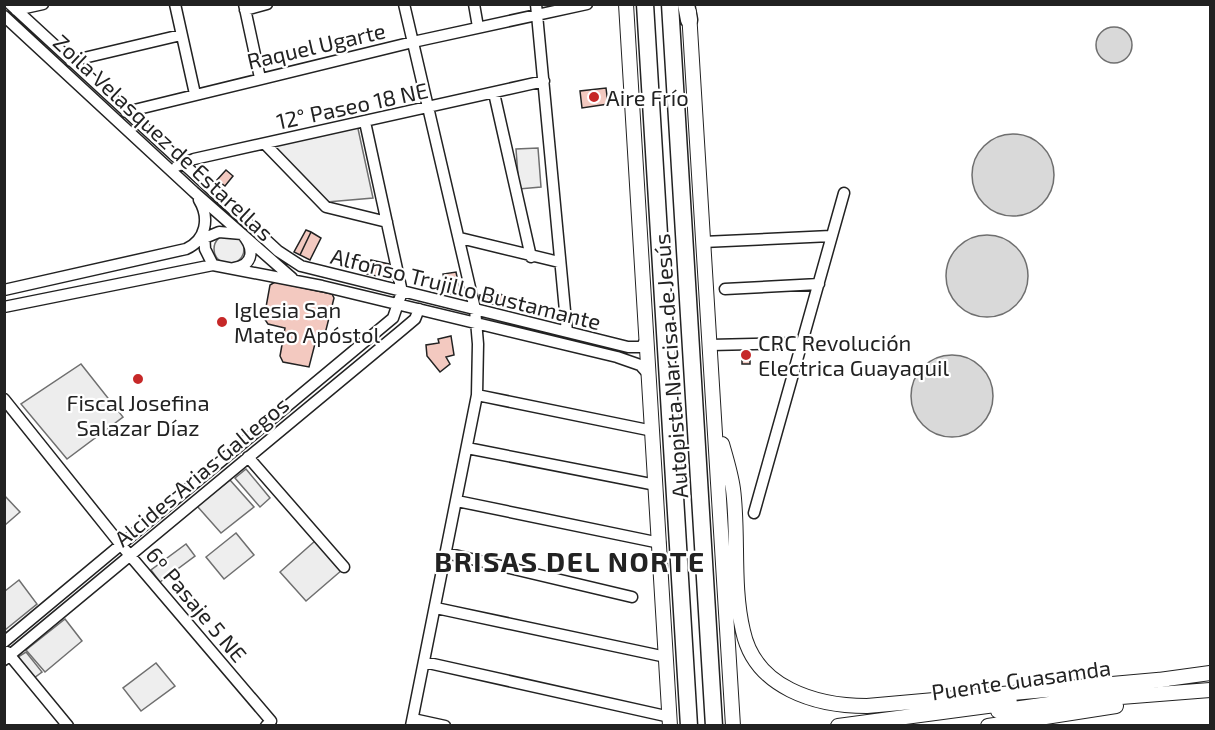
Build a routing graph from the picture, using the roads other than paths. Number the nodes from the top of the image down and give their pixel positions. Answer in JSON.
{"nodes":[{"id":1,"x":43,"y":4,"type":"edge"},
{"id":2,"x":175,"y":4,"type":"edge"},
{"id":3,"x":267,"y":4,"type":"edge"},
{"id":4,"x":404,"y":4,"type":"edge"},
{"id":5,"x":474,"y":4,"type":"edge"},
{"id":6,"x":587,"y":4,"type":"edge"},
{"id":7,"x":626,"y":4,"type":"edge"},
{"id":8,"x":643,"y":4,"type":"edge"},
{"id":9,"x":670,"y":4,"type":"edge"},
{"id":10,"x":245,"y":7,"type":"edge"},
{"id":11,"x":13,"y":8,"type":"edge"},
{"id":12,"x":536,"y":10,"type":"edge"},
{"id":13,"x":688,"y":10,"type":"edge"},
{"id":14,"x":4,"y":16,"type":"edge"},
{"id":15,"x":478,"y":27,"type":"junction"},
{"id":16,"x":181,"y":34,"type":"junction"},
{"id":17,"x":413,"y":42,"type":"junction"},
{"id":18,"x":71,"y":61,"type":"junction"},
{"id":19,"x":260,"y":78,"type":"junction"},
{"id":20,"x":544,"y":81,"type":"junction"},
{"id":21,"x":494,"y":93,"type":"junction"},
{"id":22,"x":195,"y":94,"type":"junction"},
{"id":23,"x":429,"y":109,"type":"junction"},
{"id":24,"x":126,"y":112,"type":"junction"},
{"id":25,"x":365,"y":122,"type":"junction"},
{"id":26,"x":265,"y":144,"type":"junction"},
{"id":27,"x":181,"y":163,"type":"junction"},
{"id":28,"x":171,"y":171,"type":"junction"},
{"id":29,"x":194,"y":192,"type":"junction"},
{"id":30,"x":844,"y":193,"type":"dead end"},
{"id":31,"x":387,"y":222,"type":"junction"},
{"id":32,"x":242,"y":234,"type":"junction"},
{"id":33,"x":202,"y":235,"type":"junction"},
{"id":34,"x":831,"y":236,"type":"junction"},
{"id":35,"x":460,"y":238,"type":"junction"},
{"id":36,"x":703,"y":242,"type":"junction"},
{"id":37,"x":278,"y":251,"type":"joint"},
{"id":38,"x":531,"y":257,"type":"junction"},
{"id":39,"x":559,"y":262,"type":"junction"},
{"id":40,"x":213,"y":265,"type":"junction"},
{"id":41,"x":233,"y":268,"type":"junction"},
{"id":42,"x":301,"y":281,"type":"junction"},
{"id":43,"x":819,"y":284,"type":"junction"},
{"id":44,"x":725,"y":289,"type":"dead end"},
{"id":45,"x":4,"y":290,"type":"edge"},
{"id":46,"x":402,"y":292,"type":"junction"},
{"id":47,"x":399,"y":304,"type":"junction"},
{"id":48,"x":4,"y":307,"type":"edge"},
{"id":49,"x":419,"y":309,"type":"junction"},
{"id":50,"x":475,"y":309,"type":"junction"},
{"id":51,"x":477,"y":323,"type":"junction"},
{"id":52,"x":567,"y":332,"type":"junction"},
{"id":53,"x":647,"y":339,"type":"junction"},
{"id":54,"x":802,"y":343,"type":"junction"},
{"id":55,"x":710,"y":345,"type":"junction"},
{"id":56,"x":650,"y":376,"type":"junction"},
{"id":57,"x":477,"y":395,"type":"junction"},
{"id":58,"x":4,"y":399,"type":"edge"},
{"id":59,"x":714,"y":410,"type":"junction"},
{"id":60,"x":653,"y":431,"type":"junction"},
{"id":61,"x":467,"y":448,"type":"junction"},
{"id":62,"x":249,"y":457,"type":"junction"},
{"id":63,"x":656,"y":485,"type":"junction"},
{"id":64,"x":457,"y":501,"type":"junction"},
{"id":65,"x":754,"y":513,"type":"dead end"},
{"id":66,"x":660,"y":543,"type":"junction"},
{"id":67,"x":121,"y":545,"type":"junction"},
{"id":68,"x":446,"y":553,"type":"junction"},
{"id":69,"x":130,"y":555,"type":"junction"},
{"id":70,"x":344,"y":567,"type":"dead end"},
{"id":71,"x":632,"y":597,"type":"dead end"},
{"id":72,"x":436,"y":608,"type":"junction"},
{"id":73,"x":4,"y":642,"type":"edge"},
{"id":74,"x":6,"y":655,"type":"edge"},
{"id":75,"x":666,"y":657,"type":"junction"},
{"id":76,"x":424,"y":662,"type":"junction"},
{"id":77,"x":1210,"y":673,"type":"edge"},
{"id":78,"x":1168,"y":679,"type":"junction"},
{"id":79,"x":1210,"y":690,"type":"edge"},
{"id":80,"x":1172,"y":695,"type":"junction"},
{"id":81,"x":670,"y":721,"type":"edge"},
{"id":82,"x":412,"y":722,"type":"edge"},
{"id":83,"x":268,"y":724,"type":"edge"},
{"id":84,"x":68,"y":726,"type":"edge"},
{"id":85,"x":445,"y":726,"type":"edge"},
{"id":86,"x":689,"y":726,"type":"edge"},
{"id":87,"x":714,"y":726,"type":"edge"},
{"id":88,"x":733,"y":726,"type":"edge"},
{"id":89,"x":838,"y":726,"type":"edge"},
{"id":90,"x":883,"y":726,"type":"edge"},
{"id":91,"x":988,"y":726,"type":"edge"}],
"edges":[{"from":1,"to":11,"type":"street"},
{"from":2,"to":16,"type":"street"},
{"from":3,"to":10,"type":"street"},
{"from":4,"to":17,"type":"street"},
{"from":5,"to":15,"type":"street"},
{"from":6,"to":12,"type":"street","name":"Raquel Ugarte"},
{"from":7,"to":53,"type":"main road","name":"Autopista Narcisa de Jesús"},
{"from":8,"to":86,"type":"highway","name":"Autopista Narcisa de Jesús"},
{"from":9,"to":87,"type":"highway","name":"Autopista Narcisa de Jesús"},
{"from":10,"to":19,"type":"street"},
{"from":11,"to":18,"type":"street","name":"Zoila Velasquez de Estarellas"},
{"from":12,"to":15,"type":"street","name":"Raquel Ugarte"},
{"from":12,"to":20,"type":"street"},
{"from":13,"to":36,"type":"main road","name":"Autopista Narcisa de Jesús"},
{"from":14,"to":28,"type":"street","name":"Zoila Velasquez de Estarellas"},
{"from":15,"to":17,"type":"street","name":"Raquel Ugarte"},
{"from":16,"to":18,"type":"street"},
{"from":16,"to":22,"type":"street"},
{"from":17,"to":19,"type":"street","name":"Raquel Ugarte"},
{"from":17,"to":23,"type":"street"},
{"from":18,"to":24,"type":"street","name":"Zoila Velasquez de Estarellas"},
{"from":19,"to":22,"type":"street","name":"Raquel Ugarte"},
{"from":20,"to":21,"type":"street","name":"12° Paseo 18 NE"},
{"from":20,"to":39,"type":"street"},
{"from":21,"to":23,"type":"street","name":"12° Paseo 18 NE"},
{"from":21,"to":38,"type":"street"},
{"from":22,"to":24,"type":"street","name":"Raquel Ugarte"},
{"from":23,"to":25,"type":"street","name":"12° Paseo 18 NE"},
{"from":23,"to":35,"type":"street"},
{"from":24,"to":27,"type":"street","name":"Zoila Velasquez de Estarellas"},
{"from":25,"to":26,"type":"street","name":"12° Paseo 18 NE"},
{"from":25,"to":31,"type":"street"},
{"from":26,"to":27,"type":"street","name":"12° Paseo 18 NE"},
{"from":26,"to":31,"type":"street"},
{"from":27,"to":28,"type":"street","name":"12° Paseo 18 NE"},
{"from":27,"to":37,"type":"street","name":"Zoila Velasquez de Estarellas"},
{"from":28,"to":29,"type":"street","name":"Zoila Velasquez de Estarellas"},
{"from":29,"to":32,"type":"street","name":"Zoila Velasquez de Estarellas"},
{"from":29,"to":33,"type":"street"},
{"from":30,"to":34,"type":"street"},
{"from":31,"to":46,"type":"street"},
{"from":32,"to":33,"type":"street"},
{"from":32,"to":41,"type":"street"},
{"from":32,"to":42,"type":"street","name":"Zoila Velasquez de Estarellas"},
{"from":33,"to":40,"type":"street"},
{"from":33,"to":45,"type":"street"},
{"from":34,"to":36,"type":"street"},
{"from":34,"to":43,"type":"street"},
{"from":35,"to":38,"type":"street"},
{"from":35,"to":50,"type":"street"},
{"from":36,"to":55,"type":"main road","name":"Autopista Narcisa de Jesús"},
{"from":37,"to":46,"type":"street","name":"Alfonso Trujillo Bustamante"},
{"from":38,"to":39,"type":"street"},
{"from":39,"to":52,"type":"street"},
{"from":40,"to":41,"type":"street"},
{"from":40,"to":48,"type":"street"},
{"from":41,"to":42,"type":"street","name":"Alfonso Trujillo Bustamante"},
{"from":42,"to":47,"type":"street","name":"Alfonso Trujillo Bustamante"},
{"from":43,"to":44,"type":"street"},
{"from":43,"to":54,"type":"street"},
{"from":46,"to":47,"type":"street","name":"Alcides Arias Gallegos"},
{"from":46,"to":50,"type":"street","name":"Alfonso Trujillo Bustamante"},
{"from":47,"to":49,"type":"street","name":"Alfonso Trujillo Bustamante"},
{"from":47,"to":67,"type":"street","name":"Alcides Arias Gallegos"},
{"from":49,"to":51,"type":"street","name":"Alfonso Trujillo Bustamante"},
{"from":49,"to":62,"type":"street","name":"Alcides Arias Gallegos"},
{"from":50,"to":51,"type":"street"},
{"from":50,"to":52,"type":"street","name":"Alfonso Trujillo Bustamante"},
{"from":51,"to":56,"type":"street","name":"Alfonso Trujillo Bustamante"},
{"from":51,"to":57,"type":"street"},
{"from":52,"to":53,"type":"street","name":"Alfonso Trujillo Bustamante"},
{"from":53,"to":56,"type":"main road","name":"Autopista Narcisa de Jesús"},
{"from":54,"to":55,"type":"street"},
{"from":54,"to":65,"type":"street"},
{"from":55,"to":59,"type":"main road","name":"Autopista Narcisa de Jesús"},
{"from":56,"to":60,"type":"main road","name":"Autopista Narcisa de Jesús"},
{"from":57,"to":60,"type":"street"},
{"from":57,"to":61,"type":"street"},
{"from":58,"to":67,"type":"street","name":"6º Pasaje 5 NE"},
{"from":59,"to":78,"type":"main road"},
{"from":59,"to":88,"type":"main road","name":"Autopista Narcisa de Jesús"},
{"from":60,"to":63,"type":"main road","name":"Autopista Narcisa de Jesús"},
{"from":61,"to":63,"type":"street"},
{"from":61,"to":64,"type":"street"},
{"from":62,"to":69,"type":"street","name":"Alcides Arias Gallegos"},
{"from":62,"to":70,"type":"street"},
{"from":63,"to":66,"type":"main road","name":"Autopista Narcisa de Jesús"},
{"from":64,"to":66,"type":"street"},
{"from":64,"to":68,"type":"street"},
{"from":66,"to":75,"type":"main road","name":"Autopista Narcisa de Jesús"},
{"from":67,"to":69,"type":"street","name":"6º Pasaje 5 NE"},
{"from":67,"to":73,"type":"street","name":"Alcides Arias Gallegos"},
{"from":68,"to":71,"type":"street"},
{"from":68,"to":72,"type":"street"},
{"from":69,"to":74,"type":"street","name":"Alcides Arias Gallegos"},
{"from":69,"to":83,"type":"street","name":"6º Pasaje 5 NE"},
{"from":72,"to":75,"type":"street"},
{"from":72,"to":76,"type":"street"},
{"from":74,"to":84,"type":"street"},
{"from":75,"to":81,"type":"main road","name":"Autopista Narcisa de Jesús"},
{"from":76,"to":81,"type":"street"},
{"from":76,"to":82,"type":"street"},
{"from":77,"to":78,"type":"main road","name":"Puente Guasamda"},
{"from":78,"to":89,"type":"main road","name":"Puente Guasamda"},
{"from":79,"to":80,"type":"main road","name":"Puente Guasamda"},
{"from":80,"to":90,"type":"main road","name":"Puente Guasamda"},
{"from":80,"to":91,"type":"main road"},
{"from":82,"to":85,"type":"street"}]}
